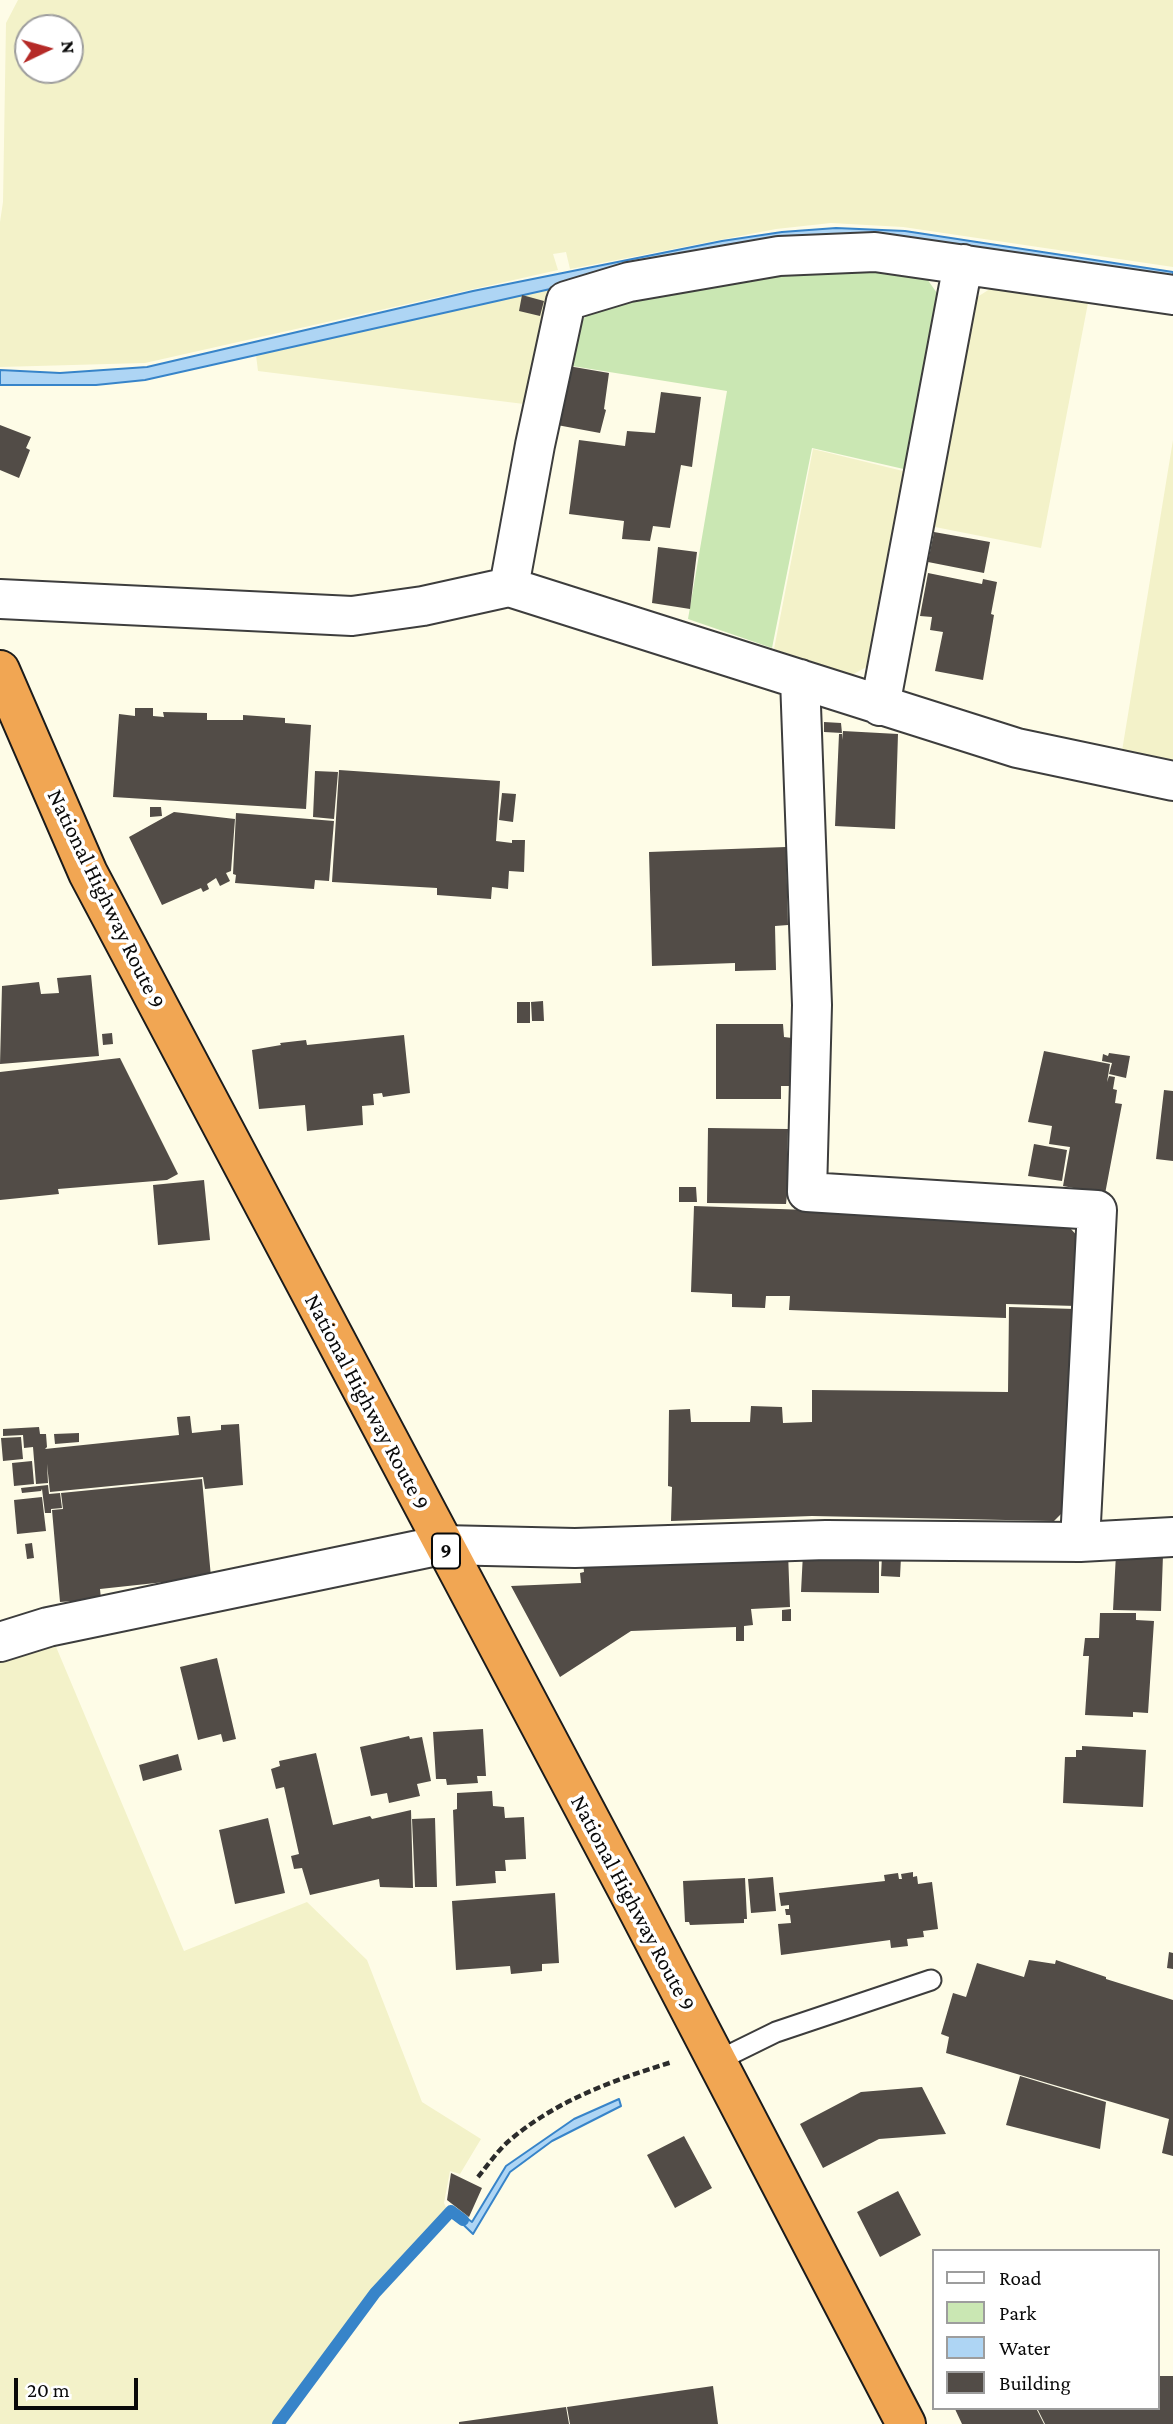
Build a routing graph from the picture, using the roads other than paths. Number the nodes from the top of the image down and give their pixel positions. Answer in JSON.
{"nodes":[{"id":1,"x":963,"y":264,"type":"junction"},
{"id":2,"x":1173,"y":295,"type":"edge"},
{"id":3,"x":509,"y":587,"type":"junction"},
{"id":4,"x":0,"y":599,"type":"edge"},
{"id":5,"x":0,"y":670,"type":"edge"},
{"id":6,"x":800,"y":679,"type":"junction"},
{"id":7,"x":880,"y":706,"type":"junction"},
{"id":8,"x":1173,"y":781,"type":"edge"},
{"id":9,"x":1173,"y":1537,"type":"edge"},
{"id":10,"x":1080,"y":1542,"type":"junction"},
{"id":11,"x":442,"y":1545,"type":"junction"},
{"id":12,"x":0,"y":1642,"type":"edge"},
{"id":13,"x":931,"y":1980,"type":"dead end"},
{"id":14,"x":714,"y":2056,"type":"junction"},
{"id":15,"x":906,"y":2424,"type":"edge"}],
"edges":[{"from":1,"to":2,"type":"street"},
{"from":1,"to":3,"type":"street"},
{"from":1,"to":7,"type":"street"},
{"from":3,"to":4,"type":"street"},
{"from":3,"to":6,"type":"street"},
{"from":5,"to":11,"type":"highway","name":"National Highway Route 9","number":"9"},
{"from":6,"to":7,"type":"street"},
{"from":6,"to":10,"type":"street"},
{"from":7,"to":8,"type":"street"},
{"from":9,"to":10,"type":"street"},
{"from":10,"to":11,"type":"street"},
{"from":11,"to":12,"type":"street"},
{"from":11,"to":14,"type":"highway","name":"National Highway Route 9","number":"9"},
{"from":13,"to":14,"type":"lane"},
{"from":14,"to":15,"type":"highway","name":"National Highway Route 9","number":"9"}]}
